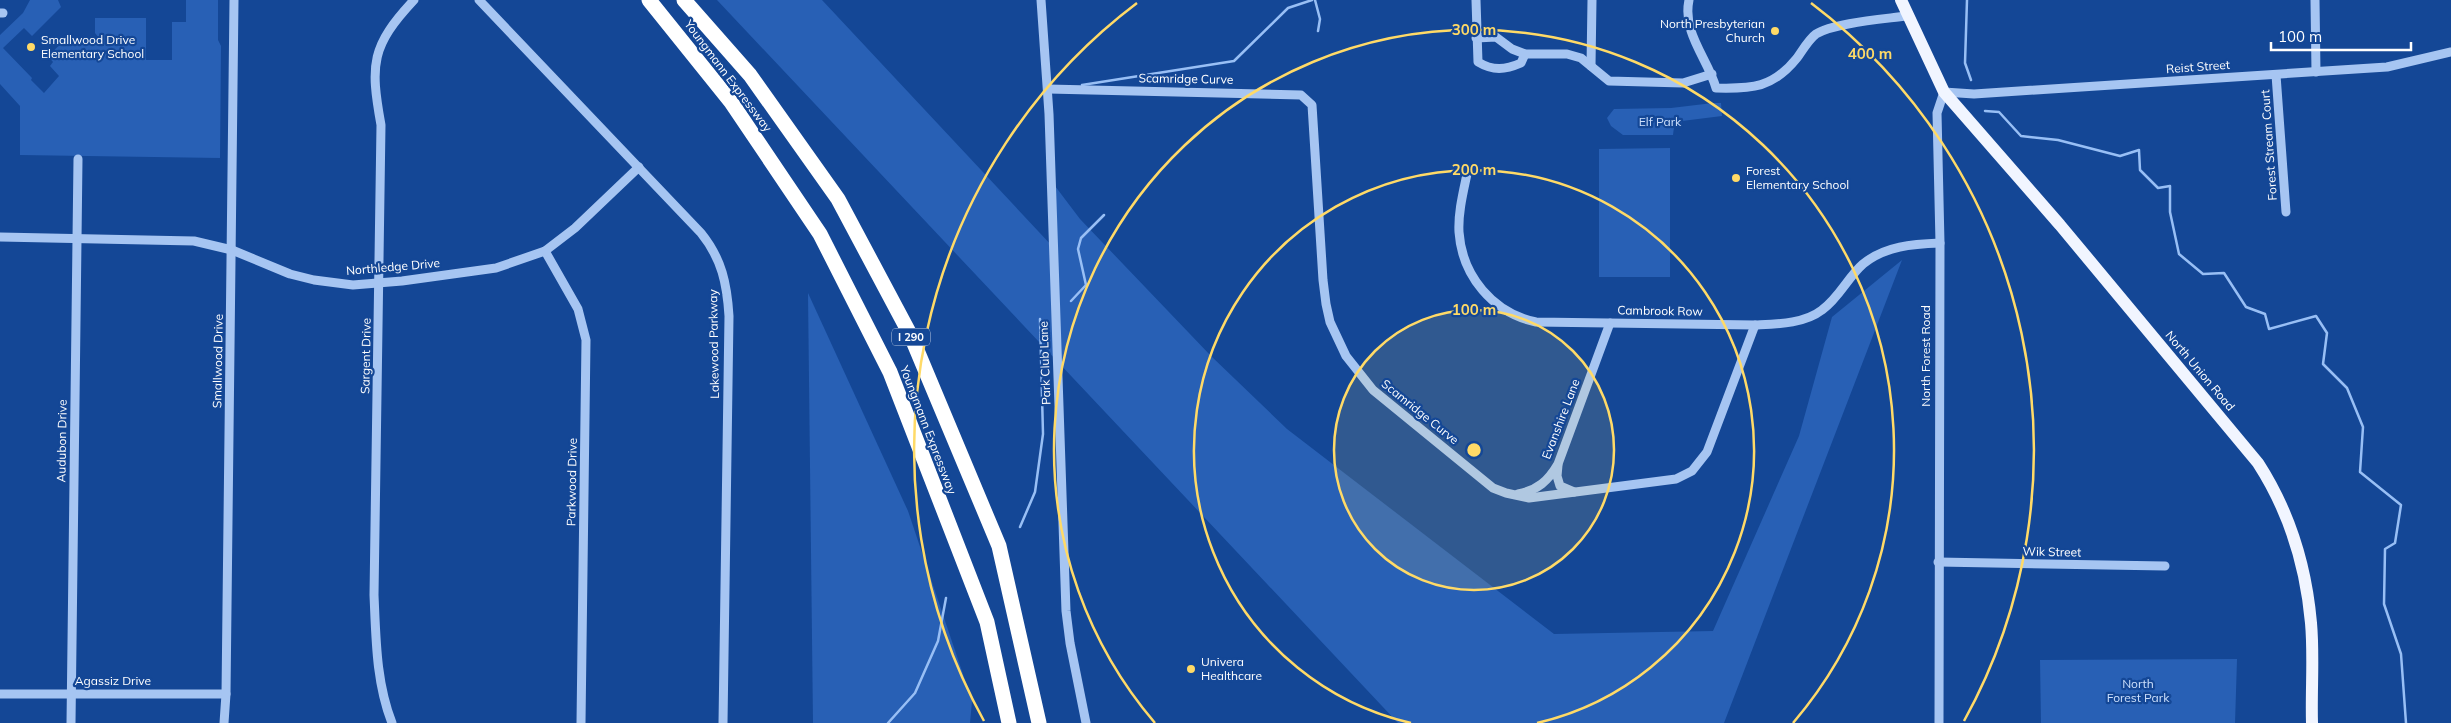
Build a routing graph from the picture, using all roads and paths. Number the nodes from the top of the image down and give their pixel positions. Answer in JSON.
{"nodes":[{"id":1,"x":234,"y":0,"type":"edge"},
{"id":2,"x":414,"y":0,"type":"edge"},
{"id":3,"x":479,"y":0,"type":"edge"},
{"id":4,"x":649,"y":0,"type":"edge"},
{"id":5,"x":684,"y":0,"type":"edge"},
{"id":6,"x":1042,"y":0,"type":"edge"},
{"id":7,"x":1476,"y":0,"type":"edge"},
{"id":8,"x":1592,"y":0,"type":"edge"},
{"id":9,"x":1689,"y":0,"type":"edge"},
{"id":10,"x":1900,"y":0,"type":"edge"},
{"id":11,"x":2314,"y":0,"type":"edge"},
{"id":12,"x":1906,"y":16,"type":"junction"},
{"id":13,"x":1476,"y":38,"type":"junction"},
{"id":14,"x":2451,"y":52,"type":"edge"},
{"id":15,"x":1525,"y":54,"type":"junction"},
{"id":16,"x":1591,"y":66,"type":"junction"},
{"id":17,"x":2316,"y":72,"type":"junction"},
{"id":18,"x":1712,"y":74,"type":"junction"},
{"id":19,"x":2276,"y":75,"type":"junction"},
{"id":20,"x":1048,"y":89,"type":"junction"},
{"id":21,"x":1944,"y":92,"type":"junction"},
{"id":22,"x":78,"y":158,"type":"dead end"},
{"id":23,"x":639,"y":167,"type":"junction"},
{"id":24,"x":1467,"y":174,"type":"dead end"},
{"id":25,"x":2286,"y":212,"type":"dead end"},
{"id":26,"x":0,"y":237,"type":"edge"},
{"id":27,"x":76,"y":238,"type":"junction"},
{"id":28,"x":1940,"y":243,"type":"junction"},
{"id":29,"x":232,"y":250,"type":"junction"},
{"id":30,"x":545,"y":251,"type":"junction"},
{"id":31,"x":379,"y":284,"type":"junction"},
{"id":32,"x":1610,"y":323,"type":"junction"},
{"id":33,"x":1755,"y":325,"type":"junction"},
{"id":34,"x":1558,"y":464,"type":"junction"},
{"id":35,"x":1574,"y":492,"type":"junction"},
{"id":36,"x":1506,"y":493,"type":"junction"},
{"id":37,"x":1938,"y":562,"type":"junction"},
{"id":38,"x":2165,"y":566,"type":"dead end"},
{"id":39,"x":0,"y":694,"type":"edge"},
{"id":40,"x":72,"y":694,"type":"junction"},
{"id":41,"x":226,"y":694,"type":"junction"},
{"id":42,"x":71,"y":723,"type":"edge"},
{"id":43,"x":224,"y":723,"type":"edge"},
{"id":44,"x":392,"y":723,"type":"edge"},
{"id":45,"x":582,"y":723,"type":"edge"},
{"id":46,"x":724,"y":723,"type":"edge"},
{"id":47,"x":1008,"y":723,"type":"edge"},
{"id":48,"x":1039,"y":723,"type":"edge"},
{"id":49,"x":1086,"y":723,"type":"edge"},
{"id":50,"x":1939,"y":723,"type":"edge"},
{"id":51,"x":2312,"y":723,"type":"edge"}],
"edges":[{"from":1,"to":29,"type":"street","name":"Smallwood Drive"},
{"from":2,"to":31,"type":"street","name":"Sargent Drive"},
{"from":3,"to":23,"type":"street","name":"Lakewood Parkway"},
{"from":4,"to":47,"type":"highway","name":"Youngmann Expressway","number":"I 290"},
{"from":5,"to":48,"type":"highway","name":"Youngmann Expressway","number":"I 290"},
{"from":6,"to":20,"type":"street","name":"Park Club Lane"},
{"from":7,"to":13,"type":"street"},
{"from":8,"to":16,"type":"street"},
{"from":9,"to":18,"type":"street"},
{"from":10,"to":12,"type":"main road"},
{"from":11,"to":17,"type":"street"},
{"from":12,"to":18,"type":"street"},
{"from":12,"to":21,"type":"main road"},
{"from":13,"to":15,"type":"street"},
{"from":13,"to":15,"type":"street"},
{"from":14,"to":17,"type":"street","name":"Reist Street"},
{"from":15,"to":16,"type":"street"},
{"from":16,"to":18,"type":"street"},
{"from":17,"to":19,"type":"street","name":"Reist Street"},
{"from":19,"to":21,"type":"street","name":"Reist Street"},
{"from":19,"to":25,"type":"street","name":"Forest Stream Court"},
{"from":20,"to":36,"type":"street","name":"Scamridge Curve"},
{"from":20,"to":49,"type":"street","name":"Park Club Lane"},
{"from":21,"to":28,"type":"street","name":"North Forest Road"},
{"from":21,"to":51,"type":"main road","name":"North Union Road"},
{"from":22,"to":27,"type":"street","name":"Audubon Drive"},
{"from":23,"to":30,"type":"street","name":"Northledge Drive"},
{"from":23,"to":46,"type":"street","name":"Lakewood Parkway"},
{"from":24,"to":32,"type":"street","name":"Cambrook Row"},
{"from":26,"to":27,"type":"street","name":"Northledge Drive"},
{"from":27,"to":29,"type":"street","name":"Northledge Drive"},
{"from":27,"to":40,"type":"street","name":"Audubon Drive"},
{"from":28,"to":33,"type":"street","name":"Cambrook Row"},
{"from":28,"to":37,"type":"street","name":"North Forest Road"},
{"from":29,"to":31,"type":"street","name":"Northledge Drive"},
{"from":29,"to":41,"type":"street","name":"Smallwood Drive"},
{"from":30,"to":31,"type":"street","name":"Northledge Drive"},
{"from":30,"to":45,"type":"street","name":"Parkwood Drive"},
{"from":31,"to":44,"type":"street","name":"Sargent Drive"},
{"from":32,"to":33,"type":"street","name":"Cambrook Row"},
{"from":32,"to":34,"type":"street","name":"Evanshire Lane"},
{"from":33,"to":35,"type":"street","name":"Scamridge Curve"},
{"from":34,"to":35,"type":"street"},
{"from":34,"to":36,"type":"street","name":"Evanshire Lane"},
{"from":35,"to":36,"type":"street","name":"Scamridge Curve"},
{"from":37,"to":38,"type":"street","name":"Wik Street"},
{"from":37,"to":50,"type":"street","name":"North Forest Road"},
{"from":39,"to":40,"type":"street","name":"Agassiz Drive"},
{"from":40,"to":41,"type":"street","name":"Agassiz Drive"},
{"from":40,"to":42,"type":"street","name":"Audubon Drive"},
{"from":41,"to":43,"type":"street","name":"Smallwood Drive"}]}
